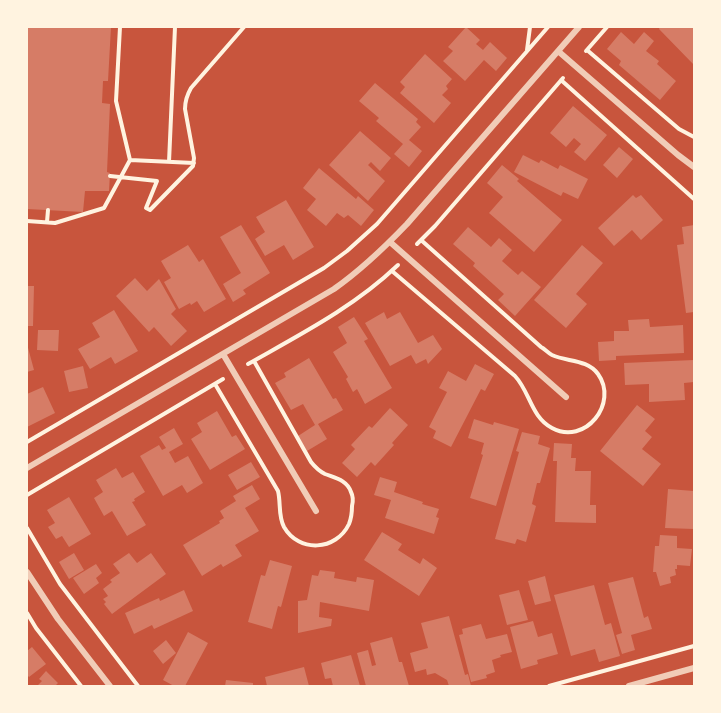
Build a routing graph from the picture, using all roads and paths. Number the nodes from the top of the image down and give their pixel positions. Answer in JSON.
{"nodes":[{"id":1,"x":120,"y":27,"type":"edge"},
{"id":2,"x":175,"y":27,"type":"edge"},
{"id":3,"x":244,"y":27,"type":"edge"},
{"id":4,"x":531,"y":27,"type":"edge"},
{"id":5,"x":548,"y":27,"type":"edge"},
{"id":6,"x":579,"y":27,"type":"edge"},
{"id":7,"x":607,"y":27,"type":"edge"},
{"id":8,"x":587,"y":50,"type":"junction"},
{"id":9,"x":527,"y":51,"type":"junction"},
{"id":10,"x":558,"y":51,"type":"junction"},
{"id":11,"x":583,"y":55,"type":"dead end"},
{"id":12,"x":694,"y":137,"type":"edge"},
{"id":13,"x":130,"y":160,"type":"junction"},
{"id":14,"x":168,"y":162,"type":"junction"},
{"id":15,"x":194,"y":164,"type":"junction"},
{"id":16,"x":694,"y":167,"type":"edge"},
{"id":17,"x":110,"y":176,"type":"dead end"},
{"id":18,"x":121,"y":177,"type":"junction"},
{"id":19,"x":694,"y":199,"type":"edge"},
{"id":20,"x":48,"y":210,"type":"dead end"},
{"id":21,"x":27,"y":221,"type":"edge"},
{"id":22,"x":47,"y":222,"type":"junction"},
{"id":23,"x":390,"y":242,"type":"junction"},
{"id":24,"x":417,"y":244,"type":"dead end"},
{"id":25,"x":398,"y":265,"type":"dead end"},
{"id":26,"x":223,"y":354,"type":"junction"},
{"id":27,"x":248,"y":364,"type":"dead end"},
{"id":28,"x":223,"y":379,"type":"dead end"},
{"id":29,"x":566,"y":397,"type":"dead end"},
{"id":30,"x":27,"y":442,"type":"edge"},
{"id":31,"x":27,"y":468,"type":"edge"},
{"id":32,"x":27,"y":495,"type":"edge"},
{"id":33,"x":316,"y":511,"type":"dead end"},
{"id":34,"x":27,"y":528,"type":"edge"},
{"id":35,"x":27,"y":572,"type":"edge"},
{"id":36,"x":27,"y":613,"type":"edge"},
{"id":37,"x":694,"y":646,"type":"edge"},
{"id":38,"x":694,"y":668,"type":"edge"},
{"id":39,"x":81,"y":686,"type":"edge"},
{"id":40,"x":110,"y":686,"type":"edge"},
{"id":41,"x":138,"y":686,"type":"edge"},
{"id":42,"x":549,"y":686,"type":"edge"},
{"id":43,"x":629,"y":686,"type":"edge"}],
"edges":[{"from":1,"to":13,"type":"path"},
{"from":2,"to":14,"type":"path"},
{"from":3,"to":15,"type":"path"},
{"from":4,"to":9,"type":"path"},
{"from":5,"to":9,"type":"path"},
{"from":6,"to":10,"type":"street"},
{"from":7,"to":8,"type":"path"},
{"from":8,"to":11,"type":"path"},
{"from":8,"to":12,"type":"path"},
{"from":9,"to":30,"type":"path"},
{"from":10,"to":16,"type":"street"},
{"from":10,"to":23,"type":"street"},
{"from":13,"to":14,"type":"path"},
{"from":13,"to":18,"type":"path"},
{"from":14,"to":15,"type":"path"},
{"from":15,"to":18,"type":"path"},
{"from":17,"to":18,"type":"path"},
{"from":18,"to":22,"type":"path"},
{"from":19,"to":24,"type":"path"},
{"from":20,"to":22,"type":"path"},
{"from":21,"to":22,"type":"path"},
{"from":23,"to":26,"type":"street"},
{"from":23,"to":29,"type":"street"},
{"from":25,"to":27,"type":"path"},
{"from":26,"to":31,"type":"street"},
{"from":26,"to":33,"type":"street"},
{"from":28,"to":32,"type":"path"},
{"from":34,"to":41,"type":"path"},
{"from":35,"to":40,"type":"street"},
{"from":36,"to":39,"type":"path"},
{"from":37,"to":42,"type":"path"},
{"from":38,"to":43,"type":"street"}]}
